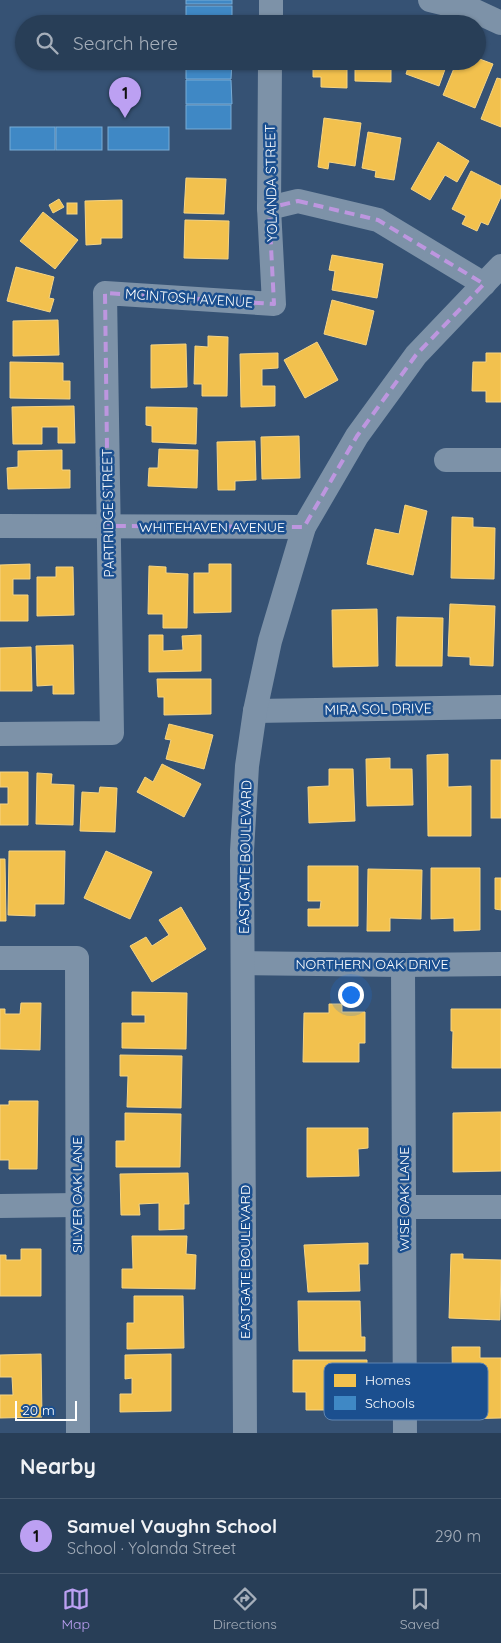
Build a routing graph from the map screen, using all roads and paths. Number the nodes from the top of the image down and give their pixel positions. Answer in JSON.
{"nodes":[{"id":1,"x":271,"y":0,"type":"edge"},
{"id":2,"x":430,"y":0,"type":"edge"},
{"id":3,"x":271,"y":15,"type":"edge"},
{"id":4,"x":482,"y":15,"type":"edge"},
{"id":5,"x":486,"y":17,"type":"edge"},
{"id":6,"x":501,"y":23,"type":"edge"},
{"id":7,"x":270,"y":70,"type":"edge"},
{"id":8,"x":270,"y":208,"type":"junction"},
{"id":9,"x":501,"y":266,"type":"edge"},
{"id":10,"x":484,"y":284,"type":"junction"},
{"id":11,"x":105,"y":293,"type":"joint"},
{"id":12,"x":274,"y":304,"type":"joint"},
{"id":13,"x":446,"y":460,"type":"dead end"},
{"id":14,"x":501,"y":460,"type":"edge"},
{"id":15,"x":0,"y":526,"type":"edge"},
{"id":16,"x":108,"y":526,"type":"junction"},
{"id":17,"x":304,"y":527,"type":"junction"},
{"id":18,"x":501,"y":707,"type":"edge"},
{"id":19,"x":255,"y":711,"type":"junction"},
{"id":20,"x":0,"y":734,"type":"edge"},
{"id":21,"x":0,"y":958,"type":"edge"},
{"id":22,"x":243,"y":963,"type":"junction"},
{"id":23,"x":501,"y":964,"type":"edge"},
{"id":24,"x":403,"y":965,"type":"junction"},
{"id":25,"x":77,"y":1205,"type":"junction"},
{"id":26,"x":0,"y":1206,"type":"edge"},
{"id":27,"x":404,"y":1207,"type":"junction"},
{"id":28,"x":501,"y":1207,"type":"edge"},
{"id":29,"x":405,"y":1363,"type":"edge"},
{"id":30,"x":405,"y":1420,"type":"edge"},
{"id":31,"x":78,"y":1433,"type":"edge"},
{"id":32,"x":245,"y":1433,"type":"edge"},
{"id":33,"x":405,"y":1433,"type":"edge"}],
"edges":[{"from":1,"to":3,"type":"street"},
{"from":2,"to":4,"type":"street"},
{"from":5,"to":6,"type":"street"},
{"from":7,"to":8,"type":"street","name":"YOLANDA STREET"},
{"from":8,"to":10,"type":"street"},
{"from":8,"to":12,"type":"street","name":"YOLANDA STREET"},
{"from":9,"to":10,"type":"street","name":"EASTGATE BOULEVARD"},
{"from":10,"to":17,"type":"street","name":"EASTGATE BOULEVARD"},
{"from":11,"to":12,"type":"street","name":"MCINTOSH AVENUE"},
{"from":11,"to":16,"type":"street","name":"PARTRIDGE STREET"},
{"from":13,"to":14,"type":"street"},
{"from":15,"to":16,"type":"street","name":"WHITEHAVEN AVENUE"},
{"from":16,"to":17,"type":"street","name":"WHITEHAVEN AVENUE"},
{"from":16,"to":20,"type":"street","name":"PARTRIDGE STREET"},
{"from":17,"to":19,"type":"street","name":"EASTGATE BOULEVARD"},
{"from":18,"to":19,"type":"street","name":"MIRA SOL DRIVE"},
{"from":19,"to":22,"type":"street","name":"EASTGATE BOULEVARD"},
{"from":21,"to":25,"type":"street","name":"SILVER OAK LANE"},
{"from":22,"to":24,"type":"street","name":"NORTHERN OAK DRIVE"},
{"from":22,"to":32,"type":"street","name":"EASTGATE BOULEVARD"},
{"from":23,"to":24,"type":"street","name":"NORTHERN OAK DRIVE"},
{"from":24,"to":27,"type":"street","name":"WISE OAK LANE"},
{"from":25,"to":26,"type":"street"},
{"from":25,"to":31,"type":"street","name":"SILVER OAK LANE"},
{"from":27,"to":28,"type":"street"},
{"from":27,"to":29,"type":"street","name":"WISE OAK LANE"},
{"from":30,"to":33,"type":"street","name":"WISE OAK LANE"}]}
